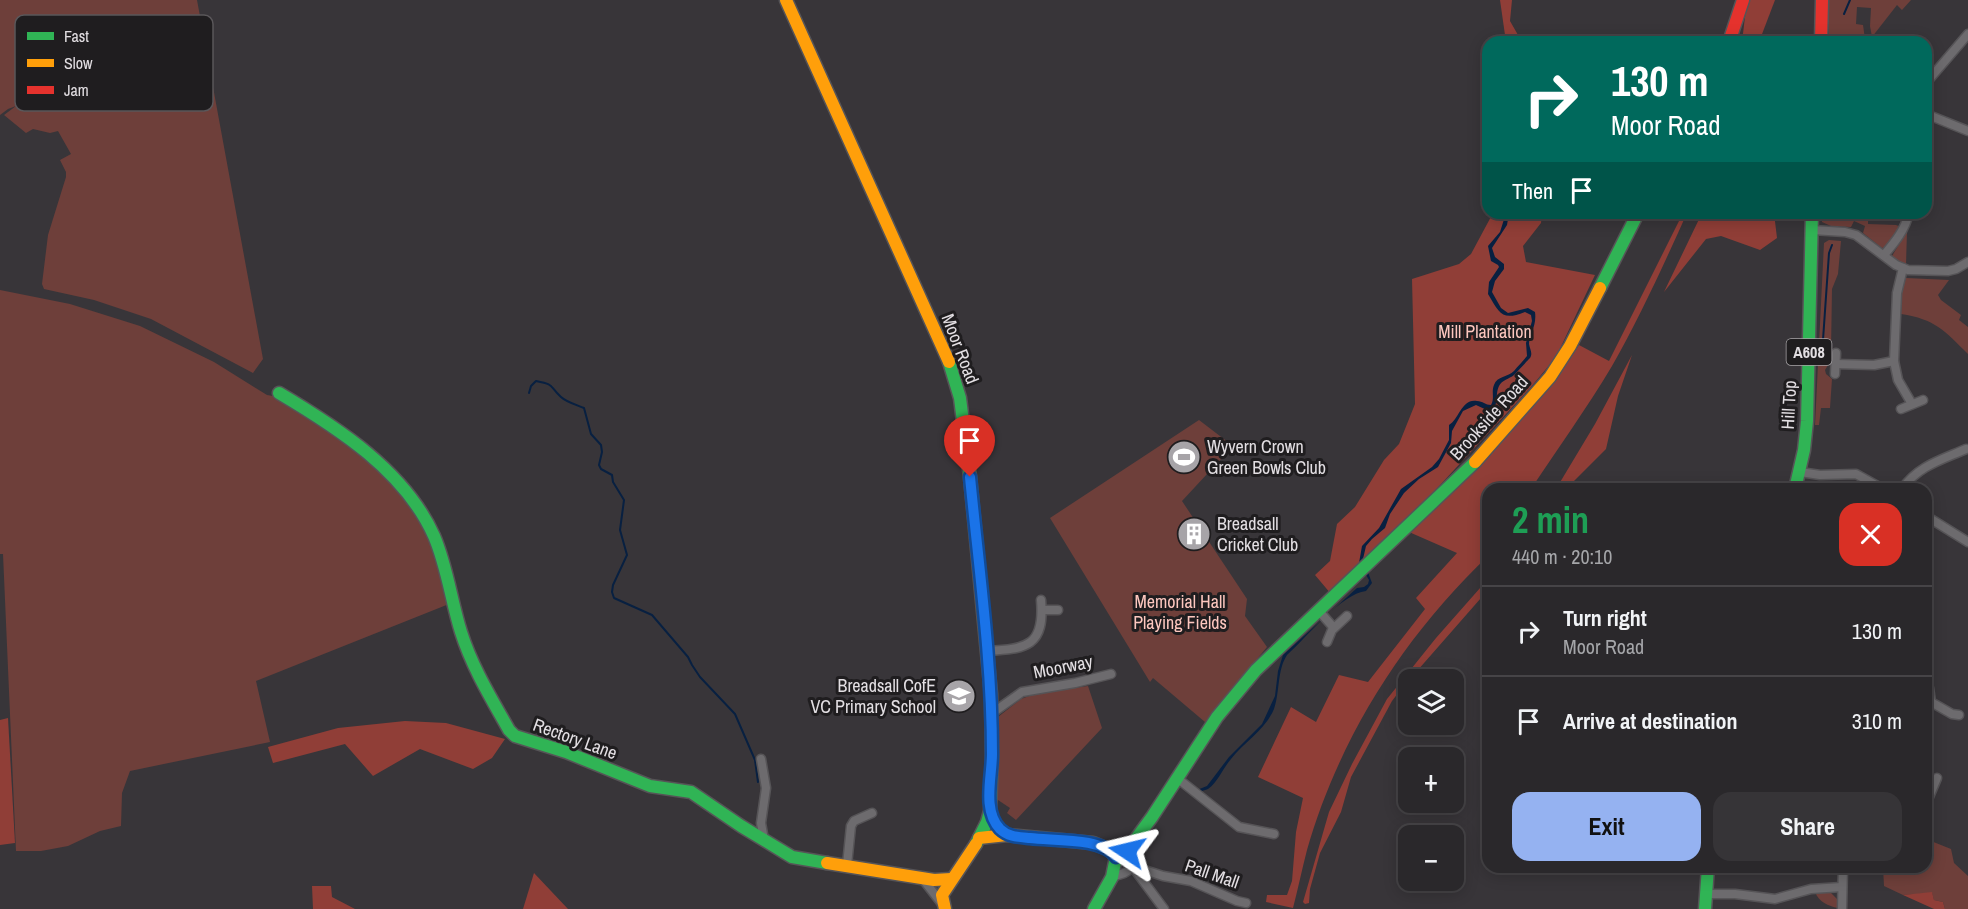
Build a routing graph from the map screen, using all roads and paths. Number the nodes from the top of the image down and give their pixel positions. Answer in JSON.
{"nodes":[{"id":1,"x":786,"y":0,"type":"edge"},
{"id":2,"x":1743,"y":0,"type":"edge"},
{"id":3,"x":1822,"y":0,"type":"edge"},
{"id":4,"x":1968,"y":34,"type":"edge"},
{"id":5,"x":1731,"y":36,"type":"edge"},
{"id":6,"x":1821,"y":36,"type":"edge"},
{"id":7,"x":1932,"y":76,"type":"edge"},
{"id":8,"x":1932,"y":116,"type":"edge"},
{"id":9,"x":1968,"y":131,"type":"edge"},
{"id":10,"x":1635,"y":219,"type":"edge"},
{"id":11,"x":1812,"y":219,"type":"edge"},
{"id":12,"x":1907,"y":219,"type":"edge"},
{"id":13,"x":1812,"y":230,"type":"junction"},
{"id":14,"x":1884,"y":255,"type":"junction"},
{"id":15,"x":1968,"y":262,"type":"edge"},
{"id":16,"x":1903,"y":268,"type":"junction"},
{"id":17,"x":1836,"y":353,"type":"dead end"},
{"id":18,"x":1894,"y":361,"type":"junction"},
{"id":19,"x":1836,"y":364,"type":"junction"},
{"id":20,"x":1835,"y":374,"type":"dead end"},
{"id":21,"x":279,"y":393,"type":"dead end"},
{"id":22,"x":1923,"y":400,"type":"dead end"},
{"id":23,"x":1912,"y":404,"type":"junction"},
{"id":24,"x":1901,"y":409,"type":"dead end"},
{"id":25,"x":1966,"y":449,"type":"dead end"},
{"id":26,"x":1800,"y":472,"type":"junction"},
{"id":27,"x":1797,"y":483,"type":"edge"},
{"id":28,"x":1872,"y":483,"type":"edge"},
{"id":29,"x":1906,"y":483,"type":"edge"},
{"id":30,"x":1932,"y":520,"type":"edge"},
{"id":31,"x":1968,"y":542,"type":"edge"},
{"id":32,"x":1041,"y":600,"type":"dead end"},
{"id":33,"x":1042,"y":610,"type":"junction"},
{"id":34,"x":1058,"y":610,"type":"dead end"},
{"id":35,"x":1347,"y":616,"type":"dead end"},
{"id":36,"x":1326,"y":619,"type":"junction"},
{"id":37,"x":1327,"y":642,"type":"dead end"},
{"id":38,"x":987,"y":651,"type":"junction"},
{"id":39,"x":1111,"y":674,"type":"dead end"},
{"id":40,"x":1932,"y":705,"type":"edge"},
{"id":41,"x":992,"y":714,"type":"junction"},
{"id":42,"x":1959,"y":715,"type":"dead end"},
{"id":43,"x":761,"y":759,"type":"dead end"},
{"id":44,"x":1177,"y":778,"type":"junction"},
{"id":45,"x":1937,"y":778,"type":"dead end"},
{"id":46,"x":1932,"y":790,"type":"edge"},
{"id":47,"x":990,"y":811,"type":"junction"},
{"id":48,"x":872,"y":813,"type":"dead end"},
{"id":49,"x":762,"y":815,"type":"junction"},
{"id":50,"x":744,"y":828,"type":"junction"},
{"id":51,"x":1274,"y":834,"type":"dead end"},
{"id":52,"x":1007,"y":835,"type":"junction"},
{"id":53,"x":979,"y":838,"type":"junction"},
{"id":54,"x":764,"y":840,"type":"junction"},
{"id":55,"x":1129,"y":848,"type":"junction"},
{"id":56,"x":1116,"y":857,"type":"junction"},
{"id":57,"x":847,"y":866,"type":"junction"},
{"id":58,"x":1132,"y":866,"type":"junction"},
{"id":59,"x":1708,"y":873,"type":"edge"},
{"id":60,"x":1843,"y":873,"type":"edge"},
{"id":61,"x":1112,"y":876,"type":"junction"},
{"id":62,"x":922,"y":878,"type":"junction"},
{"id":63,"x":951,"y":879,"type":"junction"},
{"id":64,"x":1842,"y":887,"type":"junction"},
{"id":65,"x":1706,"y":894,"type":"junction"},
{"id":66,"x":1246,"y":903,"type":"dead end"},
{"id":67,"x":944,"y":907,"type":"edge"},
{"id":68,"x":1094,"y":909,"type":"edge"},
{"id":69,"x":1164,"y":909,"type":"edge"},
{"id":70,"x":1705,"y":909,"type":"edge"},
{"id":71,"x":1842,"y":909,"type":"edge"}],
"edges":[{"from":1,"to":38,"type":"street","name":"Moor Road"},
{"from":2,"to":5,"type":"street"},
{"from":3,"to":6,"type":"street"},
{"from":4,"to":7,"type":"street"},
{"from":8,"to":9,"type":"street"},
{"from":10,"to":36,"type":"street","name":"Brookside Road"},
{"from":11,"to":13,"type":"street","name":"Hill Top","number":"A608"},
{"from":12,"to":14,"type":"street"},
{"from":13,"to":14,"type":"street"},
{"from":13,"to":26,"type":"street","name":"Hill Top","number":"A608"},
{"from":14,"to":16,"type":"street"},
{"from":15,"to":16,"type":"street"},
{"from":16,"to":18,"type":"street"},
{"from":17,"to":19,"type":"street"},
{"from":18,"to":19,"type":"street"},
{"from":18,"to":23,"type":"street"},
{"from":19,"to":20,"type":"street"},
{"from":21,"to":50,"type":"street","name":"Rectory Lane"},
{"from":22,"to":23,"type":"street"},
{"from":23,"to":24,"type":"street"},
{"from":25,"to":29,"type":"street"},
{"from":26,"to":27,"type":"street","name":"Hill Top","number":"A608"},
{"from":26,"to":28,"type":"street"},
{"from":30,"to":31,"type":"street"},
{"from":32,"to":33,"type":"street"},
{"from":33,"to":34,"type":"street"},
{"from":33,"to":38,"type":"street"},
{"from":35,"to":36,"type":"street","name":"Brookside Road"},
{"from":36,"to":37,"type":"street","name":"Brookside Road"},
{"from":36,"to":44,"type":"street","name":"Brookside Road"},
{"from":38,"to":41,"type":"street","name":"Moor Road"},
{"from":39,"to":41,"type":"street","name":"Moorway"},
{"from":40,"to":42,"type":"street"},
{"from":41,"to":47,"type":"street","name":"Moor Road"},
{"from":43,"to":49,"type":"street"},
{"from":44,"to":51,"type":"street"},
{"from":44,"to":55,"type":"street","name":"Brookside Road"},
{"from":45,"to":46,"type":"street"},
{"from":47,"to":52,"type":"street"},
{"from":47,"to":53,"type":"street","name":"Moor Road"},
{"from":48,"to":57,"type":"street"},
{"from":49,"to":50,"type":"street"},
{"from":49,"to":54,"type":"street"},
{"from":50,"to":54,"type":"street","name":"Rectory Lane"},
{"from":52,"to":53,"type":"street"},
{"from":52,"to":56,"type":"street"},
{"from":53,"to":63,"type":"street","name":"Moor Road"},
{"from":54,"to":57,"type":"street","name":"Rectory Lane"},
{"from":55,"to":56,"type":"street","name":"Brookside Road"},
{"from":55,"to":58,"type":"street"},
{"from":56,"to":61,"type":"street"},
{"from":57,"to":62,"type":"street","name":"Rectory Lane"},
{"from":58,"to":61,"type":"street"},
{"from":58,"to":66,"type":"street","name":"Pall Mall"},
{"from":58,"to":69,"type":"street"},
{"from":59,"to":65,"type":"street"},
{"from":60,"to":64,"type":"street"},
{"from":61,"to":68,"type":"street"},
{"from":62,"to":63,"type":"street","name":"Rectory Lane"},
{"from":62,"to":67,"type":"street"},
{"from":63,"to":67,"type":"street"},
{"from":64,"to":65,"type":"street"},
{"from":64,"to":71,"type":"street"},
{"from":65,"to":70,"type":"street"}]}
